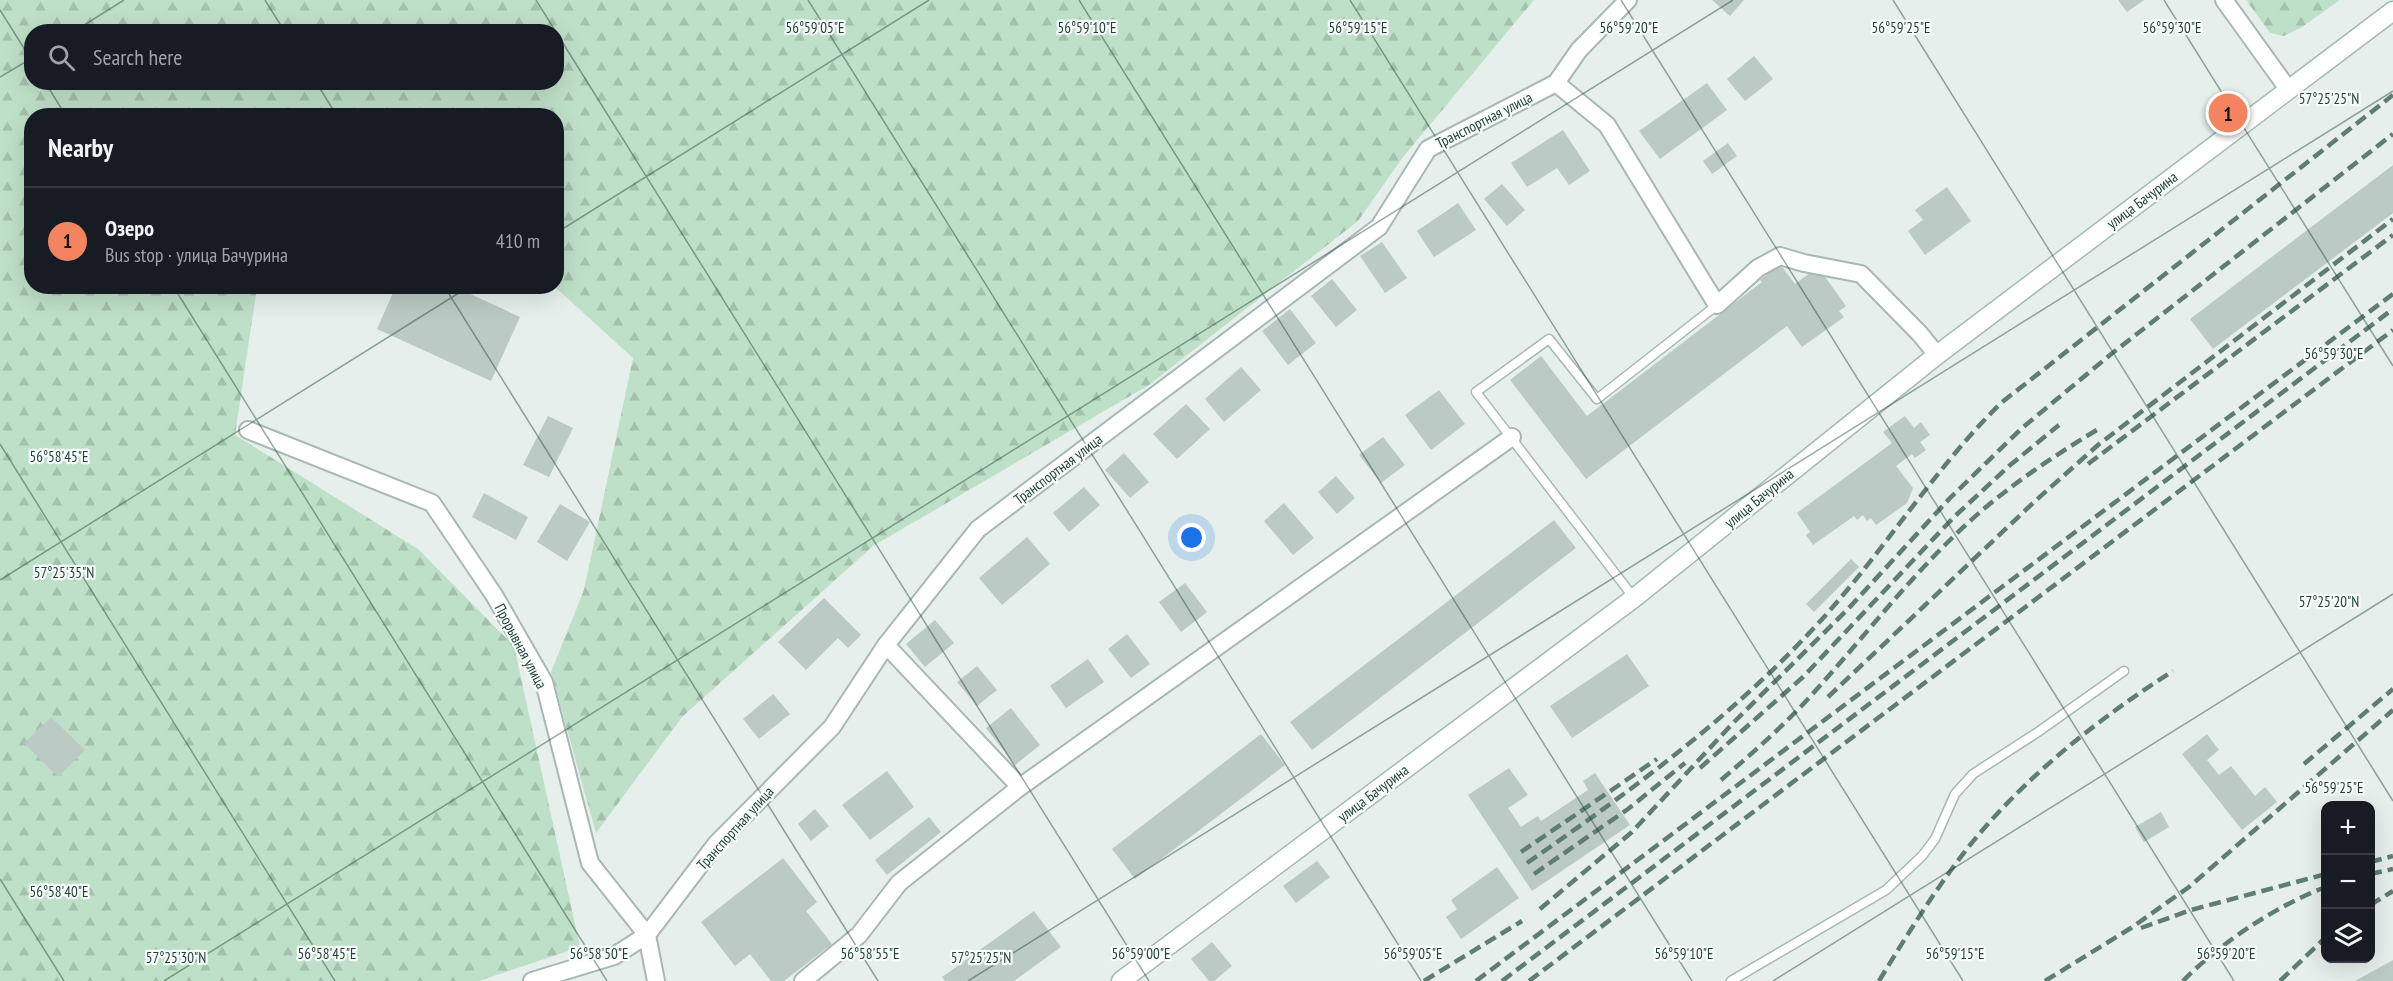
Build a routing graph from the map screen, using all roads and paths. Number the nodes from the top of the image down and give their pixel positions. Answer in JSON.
{"nodes":[{"id":1,"x":1628,"y":0,"type":"edge"},
{"id":2,"x":2224,"y":0,"type":"edge"},
{"id":3,"x":2393,"y":11,"type":"edge"},
{"id":4,"x":1556,"y":83,"type":"junction"},
{"id":5,"x":2288,"y":89,"type":"junction"},
{"id":6,"x":1717,"y":305,"type":"junction"},
{"id":7,"x":1937,"y":355,"type":"junction"},
{"id":8,"x":248,"y":430,"type":"dead end"},
{"id":9,"x":1512,"y":437,"type":"junction"},
{"id":10,"x":1634,"y":598,"type":"junction"},
{"id":11,"x":886,"y":645,"type":"junction"},
{"id":12,"x":2124,"y":671,"type":"dead end"},
{"id":13,"x":1020,"y":787,"type":"junction"},
{"id":14,"x":647,"y":935,"type":"junction"},
{"id":15,"x":532,"y":981,"type":"edge"},
{"id":16,"x":656,"y":981,"type":"edge"},
{"id":17,"x":803,"y":981,"type":"edge"},
{"id":18,"x":1121,"y":981,"type":"edge"},
{"id":19,"x":1731,"y":981,"type":"edge"}],
"edges":[{"from":1,"to":4,"type":"street","name":"Транспортная улица"},
{"from":2,"to":5,"type":"street"},
{"from":3,"to":5,"type":"street","name":"улица Бачурина"},
{"from":4,"to":6,"type":"street"},
{"from":4,"to":11,"type":"street","name":"Транспортная улица"},
{"from":5,"to":7,"type":"street","name":"улица Бачурина"},
{"from":6,"to":7,"type":"street"},
{"from":6,"to":9,"type":"lane"},
{"from":7,"to":10,"type":"street","name":"улица Бачурина"},
{"from":8,"to":14,"type":"street","name":"Прорывная улица"},
{"from":9,"to":10,"type":"lane"},
{"from":9,"to":13,"type":"street"},
{"from":10,"to":18,"type":"street","name":"улица Бачурина"},
{"from":11,"to":13,"type":"street"},
{"from":11,"to":14,"type":"street","name":"Транспортная улица"},
{"from":12,"to":19,"type":"lane"},
{"from":13,"to":17,"type":"street"},
{"from":14,"to":15,"type":"street","name":"Транспортная улица"},
{"from":14,"to":16,"type":"street","name":"Прорывная улица"}]}
